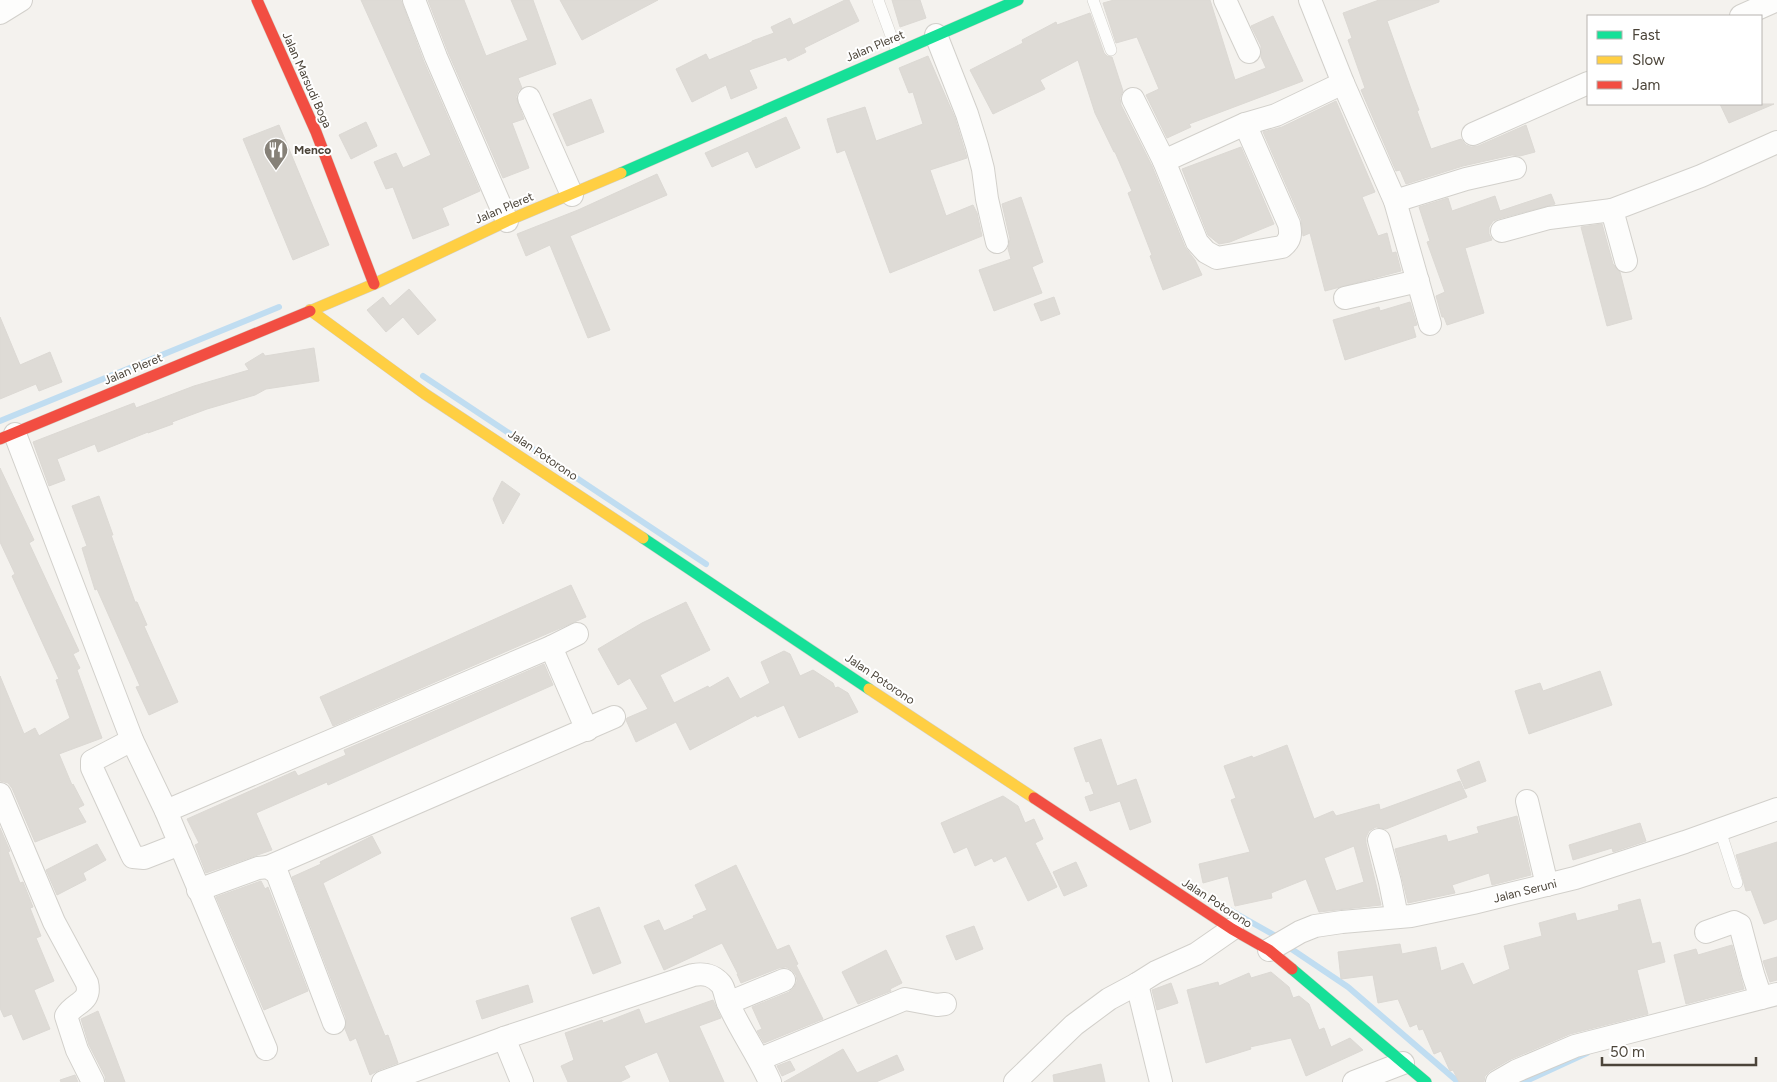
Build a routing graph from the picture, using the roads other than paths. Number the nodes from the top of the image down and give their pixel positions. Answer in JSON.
{"nodes":[{"id":1,"x":21,"y":0,"type":"edge"},
{"id":2,"x":256,"y":0,"type":"edge"},
{"id":3,"x":414,"y":0,"type":"edge"},
{"id":4,"x":878,"y":0,"type":"edge"},
{"id":5,"x":1018,"y":0,"type":"edge"},
{"id":6,"x":1092,"y":0,"type":"edge"},
{"id":7,"x":1225,"y":0,"type":"edge"},
{"id":8,"x":1310,"y":0,"type":"edge"},
{"id":9,"x":1777,"y":0,"type":"edge"},
{"id":10,"x":979,"y":8,"type":"edge"},
{"id":11,"x":0,"y":13,"type":"edge"},
{"id":12,"x":1743,"y":15,"type":"edge"},
{"id":13,"x":936,"y":35,"type":"junction"},
{"id":14,"x":1112,"y":50,"type":"dead end"},
{"id":15,"x":896,"y":52,"type":"junction"},
{"id":16,"x":1249,"y":52,"type":"dead end"},
{"id":17,"x":1343,"y":83,"type":"junction"},
{"id":18,"x":1587,"y":83,"type":"edge"},
{"id":19,"x":528,"y":98,"type":"dead end"},
{"id":20,"x":1132,"y":99,"type":"dead end"},
{"id":21,"x":1245,"y":124,"type":"junction"},
{"id":22,"x":1473,"y":134,"type":"dead end"},
{"id":23,"x":1777,"y":142,"type":"edge"},
{"id":24,"x":1164,"y":161,"type":"junction"},
{"id":25,"x":1515,"y":168,"type":"dead end"},
{"id":26,"x":572,"y":195,"type":"junction"},
{"id":27,"x":1395,"y":200,"type":"junction"},
{"id":28,"x":1612,"y":210,"type":"junction"},
{"id":29,"x":506,"y":221,"type":"junction"},
{"id":30,"x":1502,"y":231,"type":"dead end"},
{"id":31,"x":997,"y":242,"type":"dead end"},
{"id":32,"x":1626,"y":261,"type":"dead end"},
{"id":33,"x":1418,"y":281,"type":"junction"},
{"id":34,"x":374,"y":284,"type":"junction"},
{"id":35,"x":1345,"y":298,"type":"dead end"},
{"id":36,"x":310,"y":310,"type":"junction"},
{"id":37,"x":1430,"y":324,"type":"dead end"},
{"id":38,"x":7,"y":436,"type":"edge"},
{"id":39,"x":577,"y":634,"type":"dead end"},
{"id":40,"x":552,"y":647,"type":"junction"},
{"id":41,"x":614,"y":717,"type":"dead end"},
{"id":42,"x":587,"y":730,"type":"junction"},
{"id":43,"x":132,"y":740,"type":"junction"},
{"id":44,"x":0,"y":794,"type":"edge"},
{"id":45,"x":1527,"y":801,"type":"dead end"},
{"id":46,"x":166,"y":810,"type":"junction"},
{"id":47,"x":1777,"y":810,"type":"edge"},
{"id":48,"x":1720,"y":830,"type":"junction"},
{"id":49,"x":1380,"y":840,"type":"dead end"},
{"id":50,"x":180,"y":844,"type":"junction"},
{"id":51,"x":268,"y":867,"type":"junction"},
{"id":52,"x":1737,"y":883,"type":"dead end"},
{"id":53,"x":1547,"y":885,"type":"junction"},
{"id":54,"x":198,"y":890,"type":"junction"},
{"id":55,"x":1397,"y":917,"type":"junction"},
{"id":56,"x":1232,"y":929,"type":"junction"},
{"id":57,"x":1706,"y":932,"type":"dead end"},
{"id":58,"x":1269,"y":950,"type":"junction"},
{"id":59,"x":784,"y":980,"type":"dead end"},
{"id":60,"x":1137,"y":984,"type":"junction"},
{"id":61,"x":1769,"y":996,"type":"edge"},
{"id":62,"x":728,"y":1002,"type":"junction"},
{"id":63,"x":945,"y":1004,"type":"dead end"},
{"id":64,"x":334,"y":1023,"type":"dead end"},
{"id":65,"x":504,"y":1038,"type":"junction"},
{"id":66,"x":266,"y":1049,"type":"dead end"},
{"id":67,"x":760,"y":1059,"type":"junction"},
{"id":68,"x":1403,"y":1063,"type":"junction"},
{"id":69,"x":93,"y":1082,"type":"edge"},
{"id":70,"x":383,"y":1082,"type":"edge"},
{"id":71,"x":522,"y":1082,"type":"edge"},
{"id":72,"x":770,"y":1082,"type":"edge"},
{"id":73,"x":1016,"y":1082,"type":"edge"},
{"id":74,"x":1161,"y":1082,"type":"edge"},
{"id":75,"x":1354,"y":1082,"type":"edge"},
{"id":76,"x":1426,"y":1082,"type":"edge"},
{"id":77,"x":1497,"y":1082,"type":"edge"}],
"edges":[{"from":1,"to":11,"type":"street"},
{"from":2,"to":34,"type":"street","name":"Jalan Marsudi Boga"},
{"from":3,"to":29,"type":"street"},
{"from":4,"to":15,"type":"lane"},
{"from":5,"to":10,"type":"street","name":"Jalan Pleret"},
{"from":6,"to":14,"type":"lane"},
{"from":7,"to":16,"type":"street"},
{"from":8,"to":17,"type":"street"},
{"from":9,"to":12,"type":"street"},
{"from":10,"to":13,"type":"street","name":"Jalan Pleret"},
{"from":13,"to":15,"type":"street","name":"Jalan Pleret"},
{"from":13,"to":31,"type":"street"},
{"from":15,"to":26,"type":"street","name":"Jalan Pleret"},
{"from":17,"to":21,"type":"street"},
{"from":17,"to":27,"type":"street"},
{"from":18,"to":22,"type":"street"},
{"from":19,"to":26,"type":"street"},
{"from":20,"to":24,"type":"street"},
{"from":21,"to":24,"type":"street"},
{"from":21,"to":24,"type":"street"},
{"from":23,"to":28,"type":"street"},
{"from":25,"to":27,"type":"street"},
{"from":26,"to":29,"type":"street","name":"Jalan Pleret"},
{"from":27,"to":33,"type":"street"},
{"from":28,"to":30,"type":"street"},
{"from":28,"to":32,"type":"street"},
{"from":29,"to":34,"type":"street","name":"Jalan Pleret"},
{"from":33,"to":35,"type":"street"},
{"from":33,"to":37,"type":"street"},
{"from":34,"to":36,"type":"street","name":"Jalan Pleret"},
{"from":36,"to":38,"type":"street","name":"Jalan Pleret"},
{"from":36,"to":56,"type":"street","name":"Jalan Potorono"},
{"from":38,"to":43,"type":"street"},
{"from":39,"to":40,"type":"street"},
{"from":40,"to":42,"type":"street"},
{"from":40,"to":46,"type":"street"},
{"from":41,"to":42,"type":"street"},
{"from":42,"to":51,"type":"street"},
{"from":43,"to":46,"type":"street"},
{"from":43,"to":50,"type":"street"},
{"from":44,"to":69,"type":"street"},
{"from":45,"to":53,"type":"street"},
{"from":46,"to":50,"type":"street"},
{"from":47,"to":48,"type":"street","name":"Jalan Seruni"},
{"from":48,"to":52,"type":"lane"},
{"from":48,"to":53,"type":"street","name":"Jalan Seruni"},
{"from":49,"to":55,"type":"street"},
{"from":50,"to":54,"type":"street"},
{"from":51,"to":54,"type":"street"},
{"from":51,"to":64,"type":"street"},
{"from":53,"to":55,"type":"street","name":"Jalan Seruni"},
{"from":54,"to":66,"type":"street"},
{"from":55,"to":58,"type":"street","name":"Jalan Seruni"},
{"from":56,"to":58,"type":"street","name":"Jalan Potorono"},
{"from":56,"to":60,"type":"street"},
{"from":57,"to":61,"type":"street"},
{"from":58,"to":68,"type":"street","name":"Jalan Potorono"},
{"from":59,"to":62,"type":"street"},
{"from":60,"to":73,"type":"street"},
{"from":60,"to":74,"type":"street"},
{"from":61,"to":77,"type":"street"},
{"from":62,"to":65,"type":"street"},
{"from":62,"to":67,"type":"street"},
{"from":63,"to":67,"type":"street"},
{"from":65,"to":70,"type":"street"},
{"from":65,"to":71,"type":"street"},
{"from":67,"to":72,"type":"street"},
{"from":68,"to":75,"type":"street"},
{"from":68,"to":76,"type":"street","name":"Jalan Potorono"}]}
